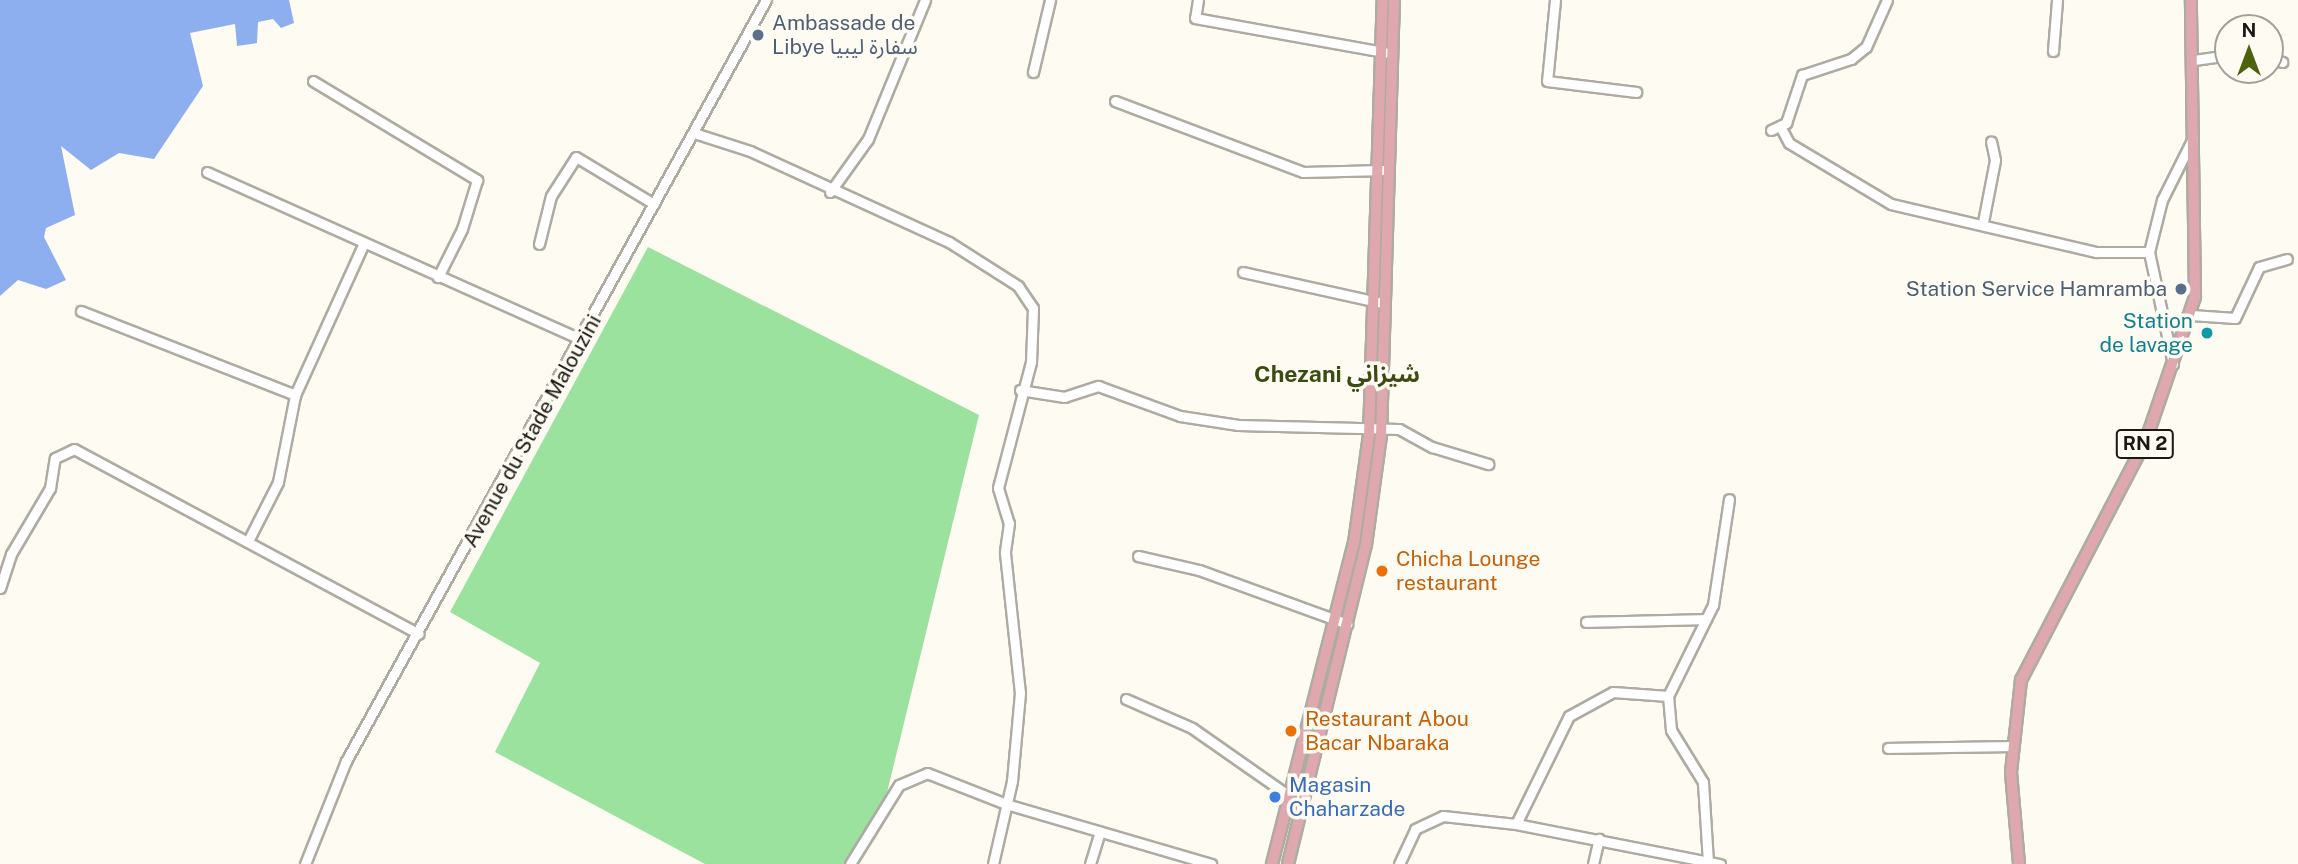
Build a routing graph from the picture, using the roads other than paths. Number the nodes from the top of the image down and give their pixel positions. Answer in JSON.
{"nodes":[{"id":1,"x":766,"y":0,"type":"edge"},
{"id":2,"x":925,"y":0,"type":"edge"},
{"id":3,"x":1050,"y":0,"type":"edge"},
{"id":4,"x":1198,"y":0,"type":"edge"},
{"id":5,"x":1383,"y":0,"type":"edge"},
{"id":6,"x":1394,"y":0,"type":"edge"},
{"id":7,"x":1555,"y":0,"type":"edge"},
{"id":8,"x":1887,"y":0,"type":"edge"},
{"id":9,"x":2057,"y":0,"type":"edge"},
{"id":10,"x":2191,"y":0,"type":"edge"},
{"id":11,"x":2053,"y":51,"type":"dead end"},
{"id":12,"x":1385,"y":53,"type":"junction"},
{"id":13,"x":2214,"y":57,"type":"edge"},
{"id":14,"x":2194,"y":60,"type":"junction"},
{"id":15,"x":1033,"y":72,"type":"dead end"},
{"id":16,"x":313,"y":81,"type":"dead end"},
{"id":17,"x":1636,"y":92,"type":"dead end"},
{"id":18,"x":1115,"y":101,"type":"dead end"},
{"id":19,"x":694,"y":133,"type":"junction"},
{"id":20,"x":2194,"y":136,"type":"junction"},
{"id":21,"x":1991,"y":141,"type":"dead end"},
{"id":22,"x":1380,"y":170,"type":"junction"},
{"id":23,"x":207,"y":172,"type":"dead end"},
{"id":24,"x":830,"y":192,"type":"junction"},
{"id":25,"x":654,"y":204,"type":"junction"},
{"id":26,"x":1983,"y":222,"type":"junction"},
{"id":27,"x":539,"y":244,"type":"dead end"},
{"id":28,"x":363,"y":245,"type":"junction"},
{"id":29,"x":2148,"y":252,"type":"junction"},
{"id":30,"x":2287,"y":259,"type":"dead end"},
{"id":31,"x":1242,"y":272,"type":"dead end"},
{"id":32,"x":438,"y":277,"type":"junction"},
{"id":33,"x":1377,"y":302,"type":"junction"},
{"id":34,"x":81,"y":311,"type":"dead end"},
{"id":35,"x":2191,"y":315,"type":"junction"},
{"id":36,"x":583,"y":340,"type":"junction"},
{"id":37,"x":2175,"y":369,"type":"junction"},
{"id":38,"x":1020,"y":390,"type":"junction"},
{"id":39,"x":295,"y":395,"type":"junction"},
{"id":40,"x":1369,"y":426,"type":"junction"},
{"id":41,"x":1381,"y":426,"type":"junction"},
{"id":42,"x":1488,"y":464,"type":"dead end"},
{"id":43,"x":1729,"y":499,"type":"dead end"},
{"id":44,"x":248,"y":541,"type":"junction"},
{"id":45,"x":1138,"y":556,"type":"dead end"},
{"id":46,"x":0,"y":588,"type":"edge"},
{"id":47,"x":1334,"y":619,"type":"junction"},
{"id":48,"x":1705,"y":619,"type":"junction"},
{"id":49,"x":1586,"y":622,"type":"dead end"},
{"id":50,"x":1346,"y":624,"type":"junction"},
{"id":51,"x":419,"y":634,"type":"junction"},
{"id":52,"x":1668,"y":696,"type":"junction"},
{"id":53,"x":1126,"y":699,"type":"dead end"},
{"id":54,"x":2011,"y":746,"type":"junction"},
{"id":55,"x":1888,"y":748,"type":"dead end"},
{"id":56,"x":1289,"y":796,"type":"junction"},
{"id":57,"x":1006,"y":804,"type":"junction"},
{"id":58,"x":1516,"y":824,"type":"junction"},
{"id":59,"x":1100,"y":831,"type":"junction"},
{"id":60,"x":1599,"y":839,"type":"junction"},
{"id":61,"x":1708,"y":862,"type":"junction"},
{"id":62,"x":305,"y":864,"type":"edge"},
{"id":63,"x":850,"y":864,"type":"edge"},
{"id":64,"x":993,"y":864,"type":"edge"},
{"id":65,"x":1090,"y":864,"type":"edge"},
{"id":66,"x":1211,"y":864,"type":"edge"},
{"id":67,"x":1272,"y":864,"type":"edge"},
{"id":68,"x":1288,"y":864,"type":"edge"},
{"id":69,"x":1399,"y":864,"type":"edge"},
{"id":70,"x":1593,"y":864,"type":"edge"},
{"id":71,"x":1720,"y":864,"type":"edge"},
{"id":72,"x":2019,"y":864,"type":"edge"}],
"edges":[{"from":1,"to":19,"type":"street","name":"Avenue du Stade Malouzini"},
{"from":2,"to":24,"type":"street"},
{"from":3,"to":15,"type":"street"},
{"from":4,"to":12,"type":"street"},
{"from":5,"to":12,"type":"main road"},
{"from":6,"to":12,"type":"main road"},
{"from":7,"to":17,"type":"street"},
{"from":8,"to":26,"type":"street"},
{"from":9,"to":11,"type":"street"},
{"from":10,"to":14,"type":"main road","number":"RN 2"},
{"from":12,"to":22,"type":"main road"},
{"from":13,"to":14,"type":"street"},
{"from":14,"to":20,"type":"main road","number":"RN 2"},
{"from":16,"to":32,"type":"street"},
{"from":18,"to":22,"type":"street"},
{"from":19,"to":24,"type":"street"},
{"from":19,"to":25,"type":"street","name":"Avenue du Stade Malouzini"},
{"from":20,"to":29,"type":"street"},
{"from":20,"to":35,"type":"main road","number":"RN 2"},
{"from":21,"to":26,"type":"street"},
{"from":22,"to":33,"type":"main road"},
{"from":23,"to":28,"type":"street"},
{"from":24,"to":38,"type":"street"},
{"from":25,"to":27,"type":"street"},
{"from":25,"to":36,"type":"street","name":"Avenue du Stade Malouzini"},
{"from":26,"to":29,"type":"street"},
{"from":28,"to":32,"type":"street"},
{"from":28,"to":39,"type":"street"},
{"from":29,"to":37,"type":"street"},
{"from":30,"to":35,"type":"street"},
{"from":31,"to":33,"type":"street"},
{"from":32,"to":36,"type":"street"},
{"from":33,"to":40,"type":"main road"},
{"from":33,"to":41,"type":"main road"},
{"from":34,"to":39,"type":"street"},
{"from":35,"to":37,"type":"main road","number":"RN 2"},
{"from":36,"to":51,"type":"street","name":"Avenue du Stade Malouzini"},
{"from":37,"to":54,"type":"main road","number":"RN 2"},
{"from":38,"to":40,"type":"street"},
{"from":38,"to":57,"type":"street"},
{"from":39,"to":44,"type":"street"},
{"from":40,"to":41,"type":"street"},
{"from":40,"to":47,"type":"main road"},
{"from":41,"to":42,"type":"street"},
{"from":41,"to":50,"type":"main road"},
{"from":43,"to":48,"type":"street"},
{"from":44,"to":46,"type":"street"},
{"from":44,"to":51,"type":"street"},
{"from":45,"to":47,"type":"street"},
{"from":47,"to":50,"type":"street"},
{"from":47,"to":56,"type":"main road"},
{"from":48,"to":49,"type":"street"},
{"from":48,"to":52,"type":"street"},
{"from":50,"to":68,"type":"main road"},
{"from":51,"to":62,"type":"street","name":"Avenue du Stade Malouzini"},
{"from":52,"to":58,"type":"street"},
{"from":52,"to":61,"type":"street"},
{"from":53,"to":56,"type":"street"},
{"from":54,"to":55,"type":"street"},
{"from":54,"to":72,"type":"main road","number":"RN 2"},
{"from":56,"to":67,"type":"main road"},
{"from":57,"to":59,"type":"street"},
{"from":57,"to":63,"type":"street"},
{"from":57,"to":64,"type":"street"},
{"from":58,"to":60,"type":"street"},
{"from":58,"to":69,"type":"street"},
{"from":59,"to":65,"type":"street"},
{"from":59,"to":66,"type":"street"},
{"from":60,"to":61,"type":"street"},
{"from":60,"to":70,"type":"street"},
{"from":61,"to":71,"type":"street"}]}
